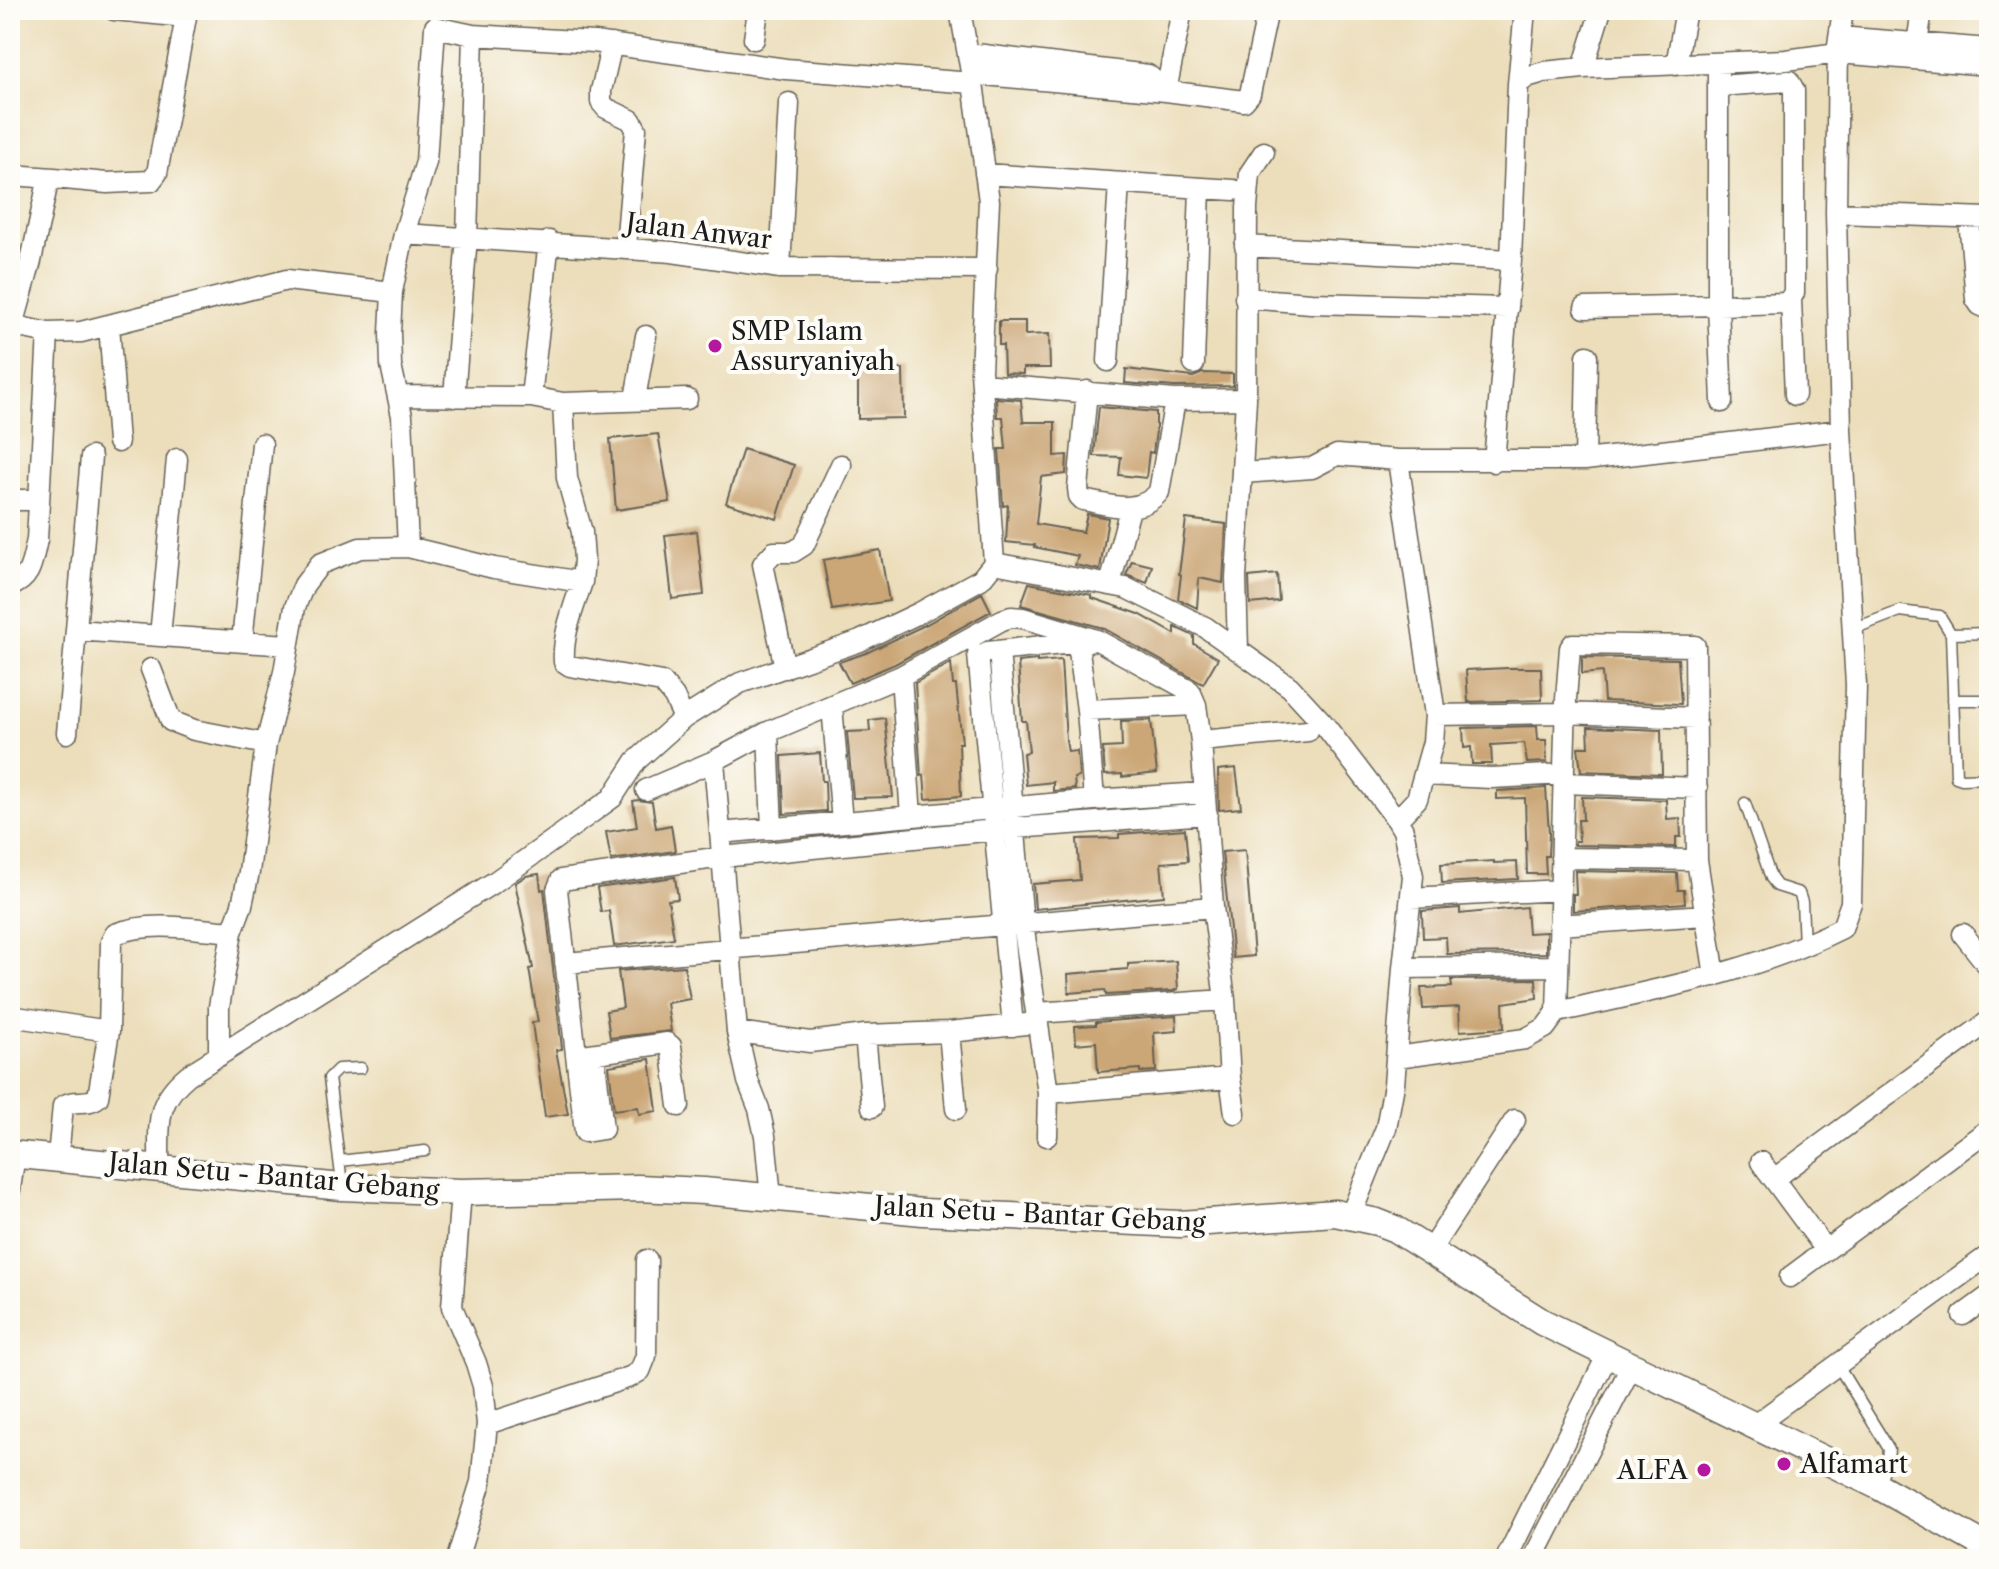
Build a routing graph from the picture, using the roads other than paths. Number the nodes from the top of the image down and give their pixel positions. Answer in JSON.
{"nodes":[{"id":1,"x":114,"y":10,"type":"edge"},
{"id":2,"x":758,"y":10,"type":"edge"},
{"id":3,"x":960,"y":10,"type":"edge"},
{"id":4,"x":1182,"y":10,"type":"edge"},
{"id":5,"x":1268,"y":10,"type":"edge"},
{"id":6,"x":1525,"y":10,"type":"edge"},
{"id":7,"x":1601,"y":10,"type":"edge"},
{"id":8,"x":1686,"y":10,"type":"edge"},
{"id":9,"x":1843,"y":10,"type":"edge"},
{"id":10,"x":1922,"y":10,"type":"edge"},
{"id":11,"x":473,"y":35,"type":"junction"},
{"id":12,"x":754,"y":39,"type":"dead end"},
{"id":13,"x":612,"y":44,"type":"junction"},
{"id":14,"x":1917,"y":44,"type":"junction"},
{"id":15,"x":1838,"y":45,"type":"junction"},
{"id":16,"x":1989,"y":49,"type":"edge"},
{"id":17,"x":1718,"y":64,"type":"junction"},
{"id":18,"x":1676,"y":65,"type":"junction"},
{"id":19,"x":1989,"y":65,"type":"edge"},
{"id":20,"x":1583,"y":68,"type":"junction"},
{"id":21,"x":971,"y":70,"type":"junction"},
{"id":22,"x":1518,"y":84,"type":"junction"},
{"id":23,"x":1718,"y":86,"type":"junction"},
{"id":24,"x":1166,"y":91,"type":"junction"},
{"id":25,"x":789,"y":103,"type":"dead end"},
{"id":26,"x":1264,"y":152,"type":"dead end"},
{"id":27,"x":985,"y":174,"type":"junction"},
{"id":28,"x":10,"y":175,"type":"edge"},
{"id":29,"x":54,"y":178,"type":"junction"},
{"id":30,"x":1119,"y":183,"type":"junction"},
{"id":31,"x":1200,"y":188,"type":"junction"},
{"id":32,"x":1234,"y":190,"type":"dead end"},
{"id":33,"x":1836,"y":213,"type":"junction"},
{"id":34,"x":1979,"y":218,"type":"edge"},
{"id":35,"x":404,"y":234,"type":"junction"},
{"id":36,"x":467,"y":237,"type":"junction"},
{"id":37,"x":549,"y":241,"type":"junction"},
{"id":38,"x":1245,"y":246,"type":"junction"},
{"id":39,"x":626,"y":247,"type":"junction"},
{"id":40,"x":1511,"y":260,"type":"junction"},
{"id":41,"x":780,"y":268,"type":"junction"},
{"id":42,"x":987,"y":269,"type":"junction"},
{"id":43,"x":392,"y":292,"type":"junction"},
{"id":44,"x":1245,"y":298,"type":"junction"},
{"id":45,"x":1791,"y":300,"type":"junction"},
{"id":46,"x":1718,"y":305,"type":"junction"},
{"id":47,"x":1508,"y":308,"type":"junction"},
{"id":48,"x":1585,"y":308,"type":"dead end"},
{"id":49,"x":1989,"y":309,"type":"edge"},
{"id":50,"x":12,"y":325,"type":"edge"},
{"id":51,"x":109,"y":325,"type":"junction"},
{"id":52,"x":48,"y":333,"type":"junction"},
{"id":53,"x":646,"y":336,"type":"dead end"},
{"id":54,"x":1587,"y":356,"type":"dead end"},
{"id":55,"x":1108,"y":361,"type":"dead end"},
{"id":56,"x":1194,"y":364,"type":"dead end"},
{"id":57,"x":982,"y":384,"type":"junction"},
{"id":58,"x":1087,"y":391,"type":"junction"},
{"id":59,"x":1795,"y":395,"type":"dead end"},
{"id":60,"x":400,"y":396,"type":"junction"},
{"id":61,"x":454,"y":397,"type":"junction"},
{"id":62,"x":531,"y":397,"type":"junction"},
{"id":63,"x":635,"y":399,"type":"junction"},
{"id":64,"x":687,"y":399,"type":"dead end"},
{"id":65,"x":1246,"y":399,"type":"junction"},
{"id":66,"x":1175,"y":400,"type":"junction"},
{"id":67,"x":1722,"y":402,"type":"dead end"},
{"id":68,"x":563,"y":403,"type":"junction"},
{"id":69,"x":1841,"y":430,"type":"junction"},
{"id":70,"x":118,"y":442,"type":"dead end"},
{"id":71,"x":262,"y":444,"type":"dead end"},
{"id":72,"x":91,"y":457,"type":"dead end"},
{"id":73,"x":177,"y":459,"type":"dead end"},
{"id":74,"x":1398,"y":460,"type":"junction"},
{"id":75,"x":1585,"y":460,"type":"junction"},
{"id":76,"x":1494,"y":462,"type":"junction"},
{"id":77,"x":841,"y":465,"type":"dead end"},
{"id":78,"x":1242,"y":473,"type":"junction"},
{"id":79,"x":1130,"y":509,"type":"junction"},
{"id":80,"x":408,"y":547,"type":"junction"},
{"id":81,"x":994,"y":563,"type":"junction"},
{"id":82,"x":582,"y":582,"type":"junction"},
{"id":83,"x":1110,"y":584,"type":"junction"},
{"id":84,"x":10,"y":586,"type":"edge"},
{"id":85,"x":1853,"y":629,"type":"junction"},
{"id":86,"x":76,"y":630,"type":"junction"},
{"id":87,"x":1989,"y":633,"type":"edge"},
{"id":88,"x":1951,"y":634,"type":"junction"},
{"id":89,"x":160,"y":636,"type":"junction"},
{"id":90,"x":1087,"y":641,"type":"junction"},
{"id":91,"x":242,"y":642,"type":"junction"},
{"id":92,"x":288,"y":645,"type":"junction"},
{"id":93,"x":1238,"y":650,"type":"junction"},
{"id":94,"x":988,"y":652,"type":"junction"},
{"id":95,"x":936,"y":656,"type":"junction"},
{"id":96,"x":785,"y":668,"type":"junction"},
{"id":97,"x":151,"y":669,"type":"dead end"},
{"id":98,"x":901,"y":676,"type":"junction"},
{"id":99,"x":1953,"y":700,"type":"junction"},
{"id":100,"x":1989,"y":700,"type":"edge"},
{"id":101,"x":1196,"y":705,"type":"junction"},
{"id":102,"x":832,"y":706,"type":"junction"},
{"id":103,"x":1087,"y":710,"type":"junction"},
{"id":104,"x":1565,"y":713,"type":"junction"},
{"id":105,"x":1435,"y":715,"type":"junction"},
{"id":106,"x":684,"y":718,"type":"junction"},
{"id":107,"x":1695,"y":718,"type":"junction"},
{"id":108,"x":1308,"y":731,"type":"dead end"},
{"id":109,"x":768,"y":732,"type":"junction"},
{"id":110,"x":67,"y":733,"type":"dead end"},
{"id":111,"x":1201,"y":741,"type":"junction"},
{"id":112,"x":266,"y":744,"type":"junction"},
{"id":113,"x":714,"y":761,"type":"junction"},
{"id":114,"x":1424,"y":775,"type":"junction"},
{"id":115,"x":1989,"y":778,"type":"edge"},
{"id":116,"x":1563,"y":779,"type":"junction"},
{"id":117,"x":1697,"y":788,"type":"junction"},
{"id":118,"x":646,"y":790,"type":"dead end"},
{"id":119,"x":1204,"y":793,"type":"junction"},
{"id":120,"x":1094,"y":800,"type":"junction"},
{"id":121,"x":1745,"y":803,"type":"dead end"},
{"id":122,"x":1207,"y":814,"type":"junction"},
{"id":123,"x":911,"y":816,"type":"junction"},
{"id":124,"x":1004,"y":819,"type":"junction"},
{"id":125,"x":1397,"y":820,"type":"junction"},
{"id":126,"x":842,"y":822,"type":"junction"},
{"id":127,"x":772,"y":829,"type":"junction"},
{"id":128,"x":720,"y":833,"type":"junction"},
{"id":129,"x":722,"y":857,"type":"junction"},
{"id":130,"x":1561,"y":858,"type":"junction"},
{"id":131,"x":1697,"y":860,"type":"junction"},
{"id":132,"x":1560,"y":890,"type":"junction"},
{"id":133,"x":1411,"y":898,"type":"junction"},
{"id":134,"x":1213,"y":907,"type":"junction"},
{"id":135,"x":1705,"y":915,"type":"junction"},
{"id":136,"x":1013,"y":924,"type":"junction"},
{"id":137,"x":1559,"y":925,"type":"junction"},
{"id":138,"x":232,"y":932,"type":"junction"},
{"id":139,"x":1963,"y":934,"type":"dead end"},
{"id":140,"x":1804,"y":947,"type":"junction"},
{"id":141,"x":730,"y":949,"type":"junction"},
{"id":142,"x":565,"y":963,"type":"junction"},
{"id":143,"x":1558,"y":966,"type":"junction"},
{"id":144,"x":1989,"y":967,"type":"edge"},
{"id":145,"x":1403,"y":968,"type":"junction"},
{"id":146,"x":1715,"y":976,"type":"junction"},
{"id":147,"x":1225,"y":1000,"type":"junction"},
{"id":148,"x":1557,"y":1012,"type":"junction"},
{"id":149,"x":10,"y":1016,"type":"edge"},
{"id":150,"x":1037,"y":1018,"type":"junction"},
{"id":151,"x":1989,"y":1021,"type":"edge"},
{"id":152,"x":1013,"y":1026,"type":"junction"},
{"id":153,"x":109,"y":1031,"type":"junction"},
{"id":154,"x":737,"y":1032,"type":"junction"},
{"id":155,"x":949,"y":1032,"type":"junction"},
{"id":156,"x":865,"y":1035,"type":"junction"},
{"id":157,"x":219,"y":1056,"type":"junction"},
{"id":158,"x":1397,"y":1057,"type":"junction"},
{"id":159,"x":361,"y":1068,"type":"dead end"},
{"id":160,"x":1230,"y":1078,"type":"junction"},
{"id":161,"x":1048,"y":1093,"type":"junction"},
{"id":162,"x":679,"y":1106,"type":"dead end"},
{"id":163,"x":872,"y":1107,"type":"dead end"},
{"id":164,"x":956,"y":1109,"type":"dead end"},
{"id":165,"x":1235,"y":1113,"type":"dead end"},
{"id":166,"x":1515,"y":1120,"type":"dead end"},
{"id":167,"x":1989,"y":1129,"type":"edge"},
{"id":168,"x":1047,"y":1136,"type":"dead end"},
{"id":169,"x":425,"y":1151,"type":"dead end"},
{"id":170,"x":13,"y":1154,"type":"edge"},
{"id":171,"x":58,"y":1157,"type":"junction"},
{"id":172,"x":340,"y":1161,"type":"junction"},
{"id":173,"x":1761,"y":1162,"type":"dead end"},
{"id":174,"x":159,"y":1167,"type":"junction"},
{"id":175,"x":1774,"y":1179,"type":"junction"},
{"id":176,"x":342,"y":1187,"type":"junction"},
{"id":177,"x":10,"y":1189,"type":"edge"},
{"id":178,"x":461,"y":1192,"type":"junction"},
{"id":179,"x":771,"y":1198,"type":"junction"},
{"id":180,"x":1350,"y":1217,"type":"junction"},
{"id":181,"x":1826,"y":1250,"type":"junction"},
{"id":182,"x":1429,"y":1252,"type":"junction"},
{"id":183,"x":1989,"y":1255,"type":"edge"},
{"id":184,"x":647,"y":1260,"type":"dead end"},
{"id":185,"x":1790,"y":1277,"type":"dead end"},
{"id":186,"x":1989,"y":1296,"type":"edge"},
{"id":187,"x":1963,"y":1315,"type":"dead end"},
{"id":188,"x":1607,"y":1356,"type":"junction"},
{"id":189,"x":1838,"y":1366,"type":"junction"},
{"id":190,"x":1631,"y":1367,"type":"junction"},
{"id":191,"x":487,"y":1424,"type":"junction"},
{"id":192,"x":1753,"y":1426,"type":"junction"},
{"id":193,"x":1878,"y":1486,"type":"junction"},
{"id":194,"x":1981,"y":1550,"type":"edge"},
{"id":195,"x":457,"y":1559,"type":"edge"},
{"id":196,"x":1506,"y":1559,"type":"edge"},
{"id":197,"x":1533,"y":1559,"type":"edge"}],
"edges":[{"from":1,"to":29,"type":"street"},
{"from":2,"to":12,"type":"street"},
{"from":3,"to":21,"type":"street"},
{"from":4,"to":24,"type":"street"},
{"from":5,"to":24,"type":"street"},
{"from":6,"to":22,"type":"street"},
{"from":7,"to":20,"type":"street"},
{"from":8,"to":18,"type":"street"},
{"from":9,"to":15,"type":"street"},
{"from":10,"to":14,"type":"street"},
{"from":11,"to":13,"type":"street"},
{"from":11,"to":35,"type":"street"},
{"from":11,"to":36,"type":"street"},
{"from":13,"to":21,"type":"street"},
{"from":13,"to":39,"type":"street"},
{"from":14,"to":15,"type":"street"},
{"from":14,"to":16,"type":"street"},
{"from":15,"to":17,"type":"street"},
{"from":15,"to":19,"type":"street"},
{"from":15,"to":33,"type":"street"},
{"from":17,"to":18,"type":"street"},
{"from":17,"to":23,"type":"street"},
{"from":18,"to":20,"type":"street"},
{"from":20,"to":22,"type":"street"},
{"from":21,"to":24,"type":"street"},
{"from":21,"to":27,"type":"street"},
{"from":22,"to":40,"type":"street"},
{"from":23,"to":45,"type":"street"},
{"from":23,"to":46,"type":"street"},
{"from":25,"to":41,"type":"street"},
{"from":26,"to":38,"type":"street"},
{"from":27,"to":30,"type":"street"},
{"from":27,"to":42,"type":"street"},
{"from":28,"to":29,"type":"street"},
{"from":29,"to":50,"type":"street"},
{"from":30,"to":31,"type":"street"},
{"from":30,"to":55,"type":"street"},
{"from":31,"to":32,"type":"street"},
{"from":31,"to":56,"type":"street"},
{"from":33,"to":34,"type":"street"},
{"from":33,"to":69,"type":"street"},
{"from":34,"to":49,"type":"street"},
{"from":35,"to":36,"type":"street","name":"Jalan Anwar"},
{"from":35,"to":43,"type":"street"},
{"from":36,"to":37,"type":"street","name":"Jalan Anwar"},
{"from":36,"to":61,"type":"street"},
{"from":37,"to":39,"type":"street","name":"Jalan Anwar"},
{"from":37,"to":62,"type":"street"},
{"from":38,"to":40,"type":"street"},
{"from":38,"to":44,"type":"street"},
{"from":39,"to":41,"type":"street","name":"Jalan Anwar"},
{"from":40,"to":47,"type":"street"},
{"from":41,"to":42,"type":"street","name":"Jalan Anwar"},
{"from":42,"to":57,"type":"street"},
{"from":43,"to":51,"type":"street"},
{"from":43,"to":60,"type":"street"},
{"from":44,"to":47,"type":"street"},
{"from":44,"to":65,"type":"street"},
{"from":45,"to":46,"type":"street"},
{"from":45,"to":59,"type":"street"},
{"from":46,"to":48,"type":"street"},
{"from":46,"to":67,"type":"street"},
{"from":47,"to":76,"type":"street"},
{"from":50,"to":52,"type":"street"},
{"from":51,"to":52,"type":"street"},
{"from":51,"to":70,"type":"street"},
{"from":52,"to":84,"type":"street"},
{"from":53,"to":63,"type":"street"},
{"from":54,"to":75,"type":"street"},
{"from":57,"to":58,"type":"street"},
{"from":57,"to":81,"type":"street"},
{"from":58,"to":66,"type":"street"},
{"from":58,"to":79,"type":"street"},
{"from":60,"to":61,"type":"street"},
{"from":60,"to":80,"type":"street"},
{"from":61,"to":62,"type":"street"},
{"from":62,"to":68,"type":"street"},
{"from":63,"to":64,"type":"street"},
{"from":63,"to":68,"type":"street"},
{"from":65,"to":66,"type":"street"},
{"from":65,"to":78,"type":"street"},
{"from":66,"to":79,"type":"street"},
{"from":68,"to":82,"type":"street"},
{"from":69,"to":75,"type":"street"},
{"from":69,"to":85,"type":"street"},
{"from":71,"to":91,"type":"street"},
{"from":72,"to":86,"type":"street"},
{"from":73,"to":89,"type":"street"},
{"from":74,"to":76,"type":"street"},
{"from":74,"to":78,"type":"street"},
{"from":74,"to":105,"type":"street"},
{"from":75,"to":76,"type":"street"},
{"from":77,"to":96,"type":"street"},
{"from":78,"to":93,"type":"street"},
{"from":79,"to":83,"type":"street"},
{"from":80,"to":82,"type":"street"},
{"from":80,"to":92,"type":"street"},
{"from":81,"to":83,"type":"street"},
{"from":81,"to":96,"type":"street"},
{"from":82,"to":106,"type":"street"},
{"from":83,"to":93,"type":"street"},
{"from":85,"to":88,"type":"lane"},
{"from":85,"to":140,"type":"street"},
{"from":86,"to":89,"type":"street"},
{"from":86,"to":110,"type":"street"},
{"from":87,"to":88,"type":"lane"},
{"from":88,"to":99,"type":"lane"},
{"from":89,"to":91,"type":"street"},
{"from":90,"to":94,"type":"street"},
{"from":90,"to":95,"type":"street"},
{"from":90,"to":101,"type":"street"},
{"from":90,"to":103,"type":"street"},
{"from":91,"to":92,"type":"street"},
{"from":92,"to":112,"type":"street"},
{"from":93,"to":125,"type":"street"},
{"from":94,"to":95,"type":"street"},
{"from":94,"to":124,"type":"street"},
{"from":95,"to":98,"type":"street"},
{"from":96,"to":106,"type":"street"},
{"from":97,"to":112,"type":"street"},
{"from":98,"to":102,"type":"street"},
{"from":98,"to":123,"type":"street"},
{"from":99,"to":100,"type":"lane"},
{"from":99,"to":115,"type":"lane"},
{"from":101,"to":103,"type":"street"},
{"from":101,"to":111,"type":"street"},
{"from":102,"to":109,"type":"street"},
{"from":102,"to":126,"type":"street"},
{"from":103,"to":120,"type":"street"},
{"from":104,"to":105,"type":"street"},
{"from":104,"to":107,"type":"street"},
{"from":104,"to":107,"type":"street"},
{"from":104,"to":116,"type":"street"},
{"from":105,"to":114,"type":"street"},
{"from":106,"to":157,"type":"street"},
{"from":107,"to":117,"type":"street"},
{"from":108,"to":111,"type":"street"},
{"from":109,"to":113,"type":"street"},
{"from":109,"to":127,"type":"street"},
{"from":111,"to":119,"type":"street"},
{"from":112,"to":138,"type":"street"},
{"from":113,"to":118,"type":"street"},
{"from":113,"to":128,"type":"street"},
{"from":114,"to":116,"type":"street"},
{"from":114,"to":125,"type":"street"},
{"from":116,"to":117,"type":"street"},
{"from":116,"to":130,"type":"street"},
{"from":117,"to":131,"type":"street"},
{"from":119,"to":120,"type":"street"},
{"from":119,"to":122,"type":"street"},
{"from":120,"to":124,"type":"street"},
{"from":121,"to":140,"type":"lane"},
{"from":122,"to":124,"type":"street"},
{"from":122,"to":134,"type":"street"},
{"from":123,"to":124,"type":"street"},
{"from":123,"to":126,"type":"street"},
{"from":124,"to":129,"type":"street"},
{"from":124,"to":136,"type":"street"},
{"from":125,"to":133,"type":"street"},
{"from":126,"to":127,"type":"street"},
{"from":127,"to":128,"type":"street"},
{"from":128,"to":129,"type":"street"},
{"from":129,"to":141,"type":"street"},
{"from":129,"to":142,"type":"street"},
{"from":130,"to":131,"type":"street"},
{"from":130,"to":132,"type":"street"},
{"from":131,"to":135,"type":"street"},
{"from":132,"to":133,"type":"street"},
{"from":132,"to":137,"type":"street"},
{"from":133,"to":145,"type":"street"},
{"from":134,"to":136,"type":"street"},
{"from":134,"to":147,"type":"street"},
{"from":135,"to":137,"type":"street"},
{"from":135,"to":146,"type":"street"},
{"from":136,"to":141,"type":"street"},
{"from":136,"to":150,"type":"street"},
{"from":136,"to":152,"type":"street"},
{"from":137,"to":143,"type":"street"},
{"from":138,"to":153,"type":"street"},
{"from":138,"to":157,"type":"street"},
{"from":139,"to":144,"type":"street"},
{"from":140,"to":146,"type":"street"},
{"from":141,"to":142,"type":"street"},
{"from":141,"to":154,"type":"street"},
{"from":142,"to":162,"type":"street"},
{"from":143,"to":145,"type":"street"},
{"from":143,"to":148,"type":"street"},
{"from":145,"to":158,"type":"street"},
{"from":146,"to":148,"type":"street"},
{"from":147,"to":150,"type":"street"},
{"from":147,"to":160,"type":"street"},
{"from":148,"to":158,"type":"street"},
{"from":149,"to":153,"type":"street"},
{"from":150,"to":152,"type":"street"},
{"from":150,"to":161,"type":"street"},
{"from":151,"to":175,"type":"street"},
{"from":152,"to":155,"type":"street"},
{"from":153,"to":171,"type":"street"},
{"from":154,"to":156,"type":"street"},
{"from":154,"to":179,"type":"street"},
{"from":155,"to":156,"type":"street"},
{"from":155,"to":164,"type":"street"},
{"from":156,"to":163,"type":"street"},
{"from":157,"to":174,"type":"street"},
{"from":158,"to":180,"type":"street"},
{"from":159,"to":172,"type":"lane"},
{"from":160,"to":161,"type":"street"},
{"from":160,"to":165,"type":"street"},
{"from":161,"to":168,"type":"street"},
{"from":166,"to":182,"type":"street"},
{"from":167,"to":181,"type":"street"},
{"from":169,"to":172,"type":"lane"},
{"from":170,"to":171,"type":"main road","name":"Jalan Setu - Bantar Gebang"},
{"from":170,"to":177,"type":"street"},
{"from":171,"to":174,"type":"main road","name":"Jalan Setu - Bantar Gebang"},
{"from":172,"to":176,"type":"lane"},
{"from":173,"to":175,"type":"street"},
{"from":174,"to":176,"type":"main road","name":"Jalan Setu - Bantar Gebang"},
{"from":175,"to":181,"type":"street"},
{"from":176,"to":178,"type":"main road","name":"Jalan Setu - Bantar Gebang"},
{"from":178,"to":179,"type":"main road","name":"Jalan Setu - Bantar Gebang"},
{"from":178,"to":191,"type":"street"},
{"from":179,"to":180,"type":"main road","name":"Jalan Setu - Bantar Gebang"},
{"from":180,"to":182,"type":"main road","name":"Jalan Setu - Bantar Gebang"},
{"from":181,"to":185,"type":"street"},
{"from":182,"to":188,"type":"main road","name":"Jalan Setu - Bantar Gebang"},
{"from":183,"to":189,"type":"street"},
{"from":184,"to":191,"type":"street"},
{"from":186,"to":187,"type":"street"},
{"from":188,"to":190,"type":"main road","name":"Jalan Setu - Bantar Gebang"},
{"from":188,"to":196,"type":"street"},
{"from":189,"to":192,"type":"street"},
{"from":189,"to":193,"type":"lane"},
{"from":190,"to":192,"type":"main road","name":"Jalan Setu - Bantar Gebang"},
{"from":190,"to":197,"type":"street"},
{"from":191,"to":195,"type":"street"},
{"from":192,"to":193,"type":"main road","name":"Jalan Setu - Bantar Gebang"},
{"from":193,"to":194,"type":"main road","name":"Jalan Setu - Bantar Gebang"}]}
